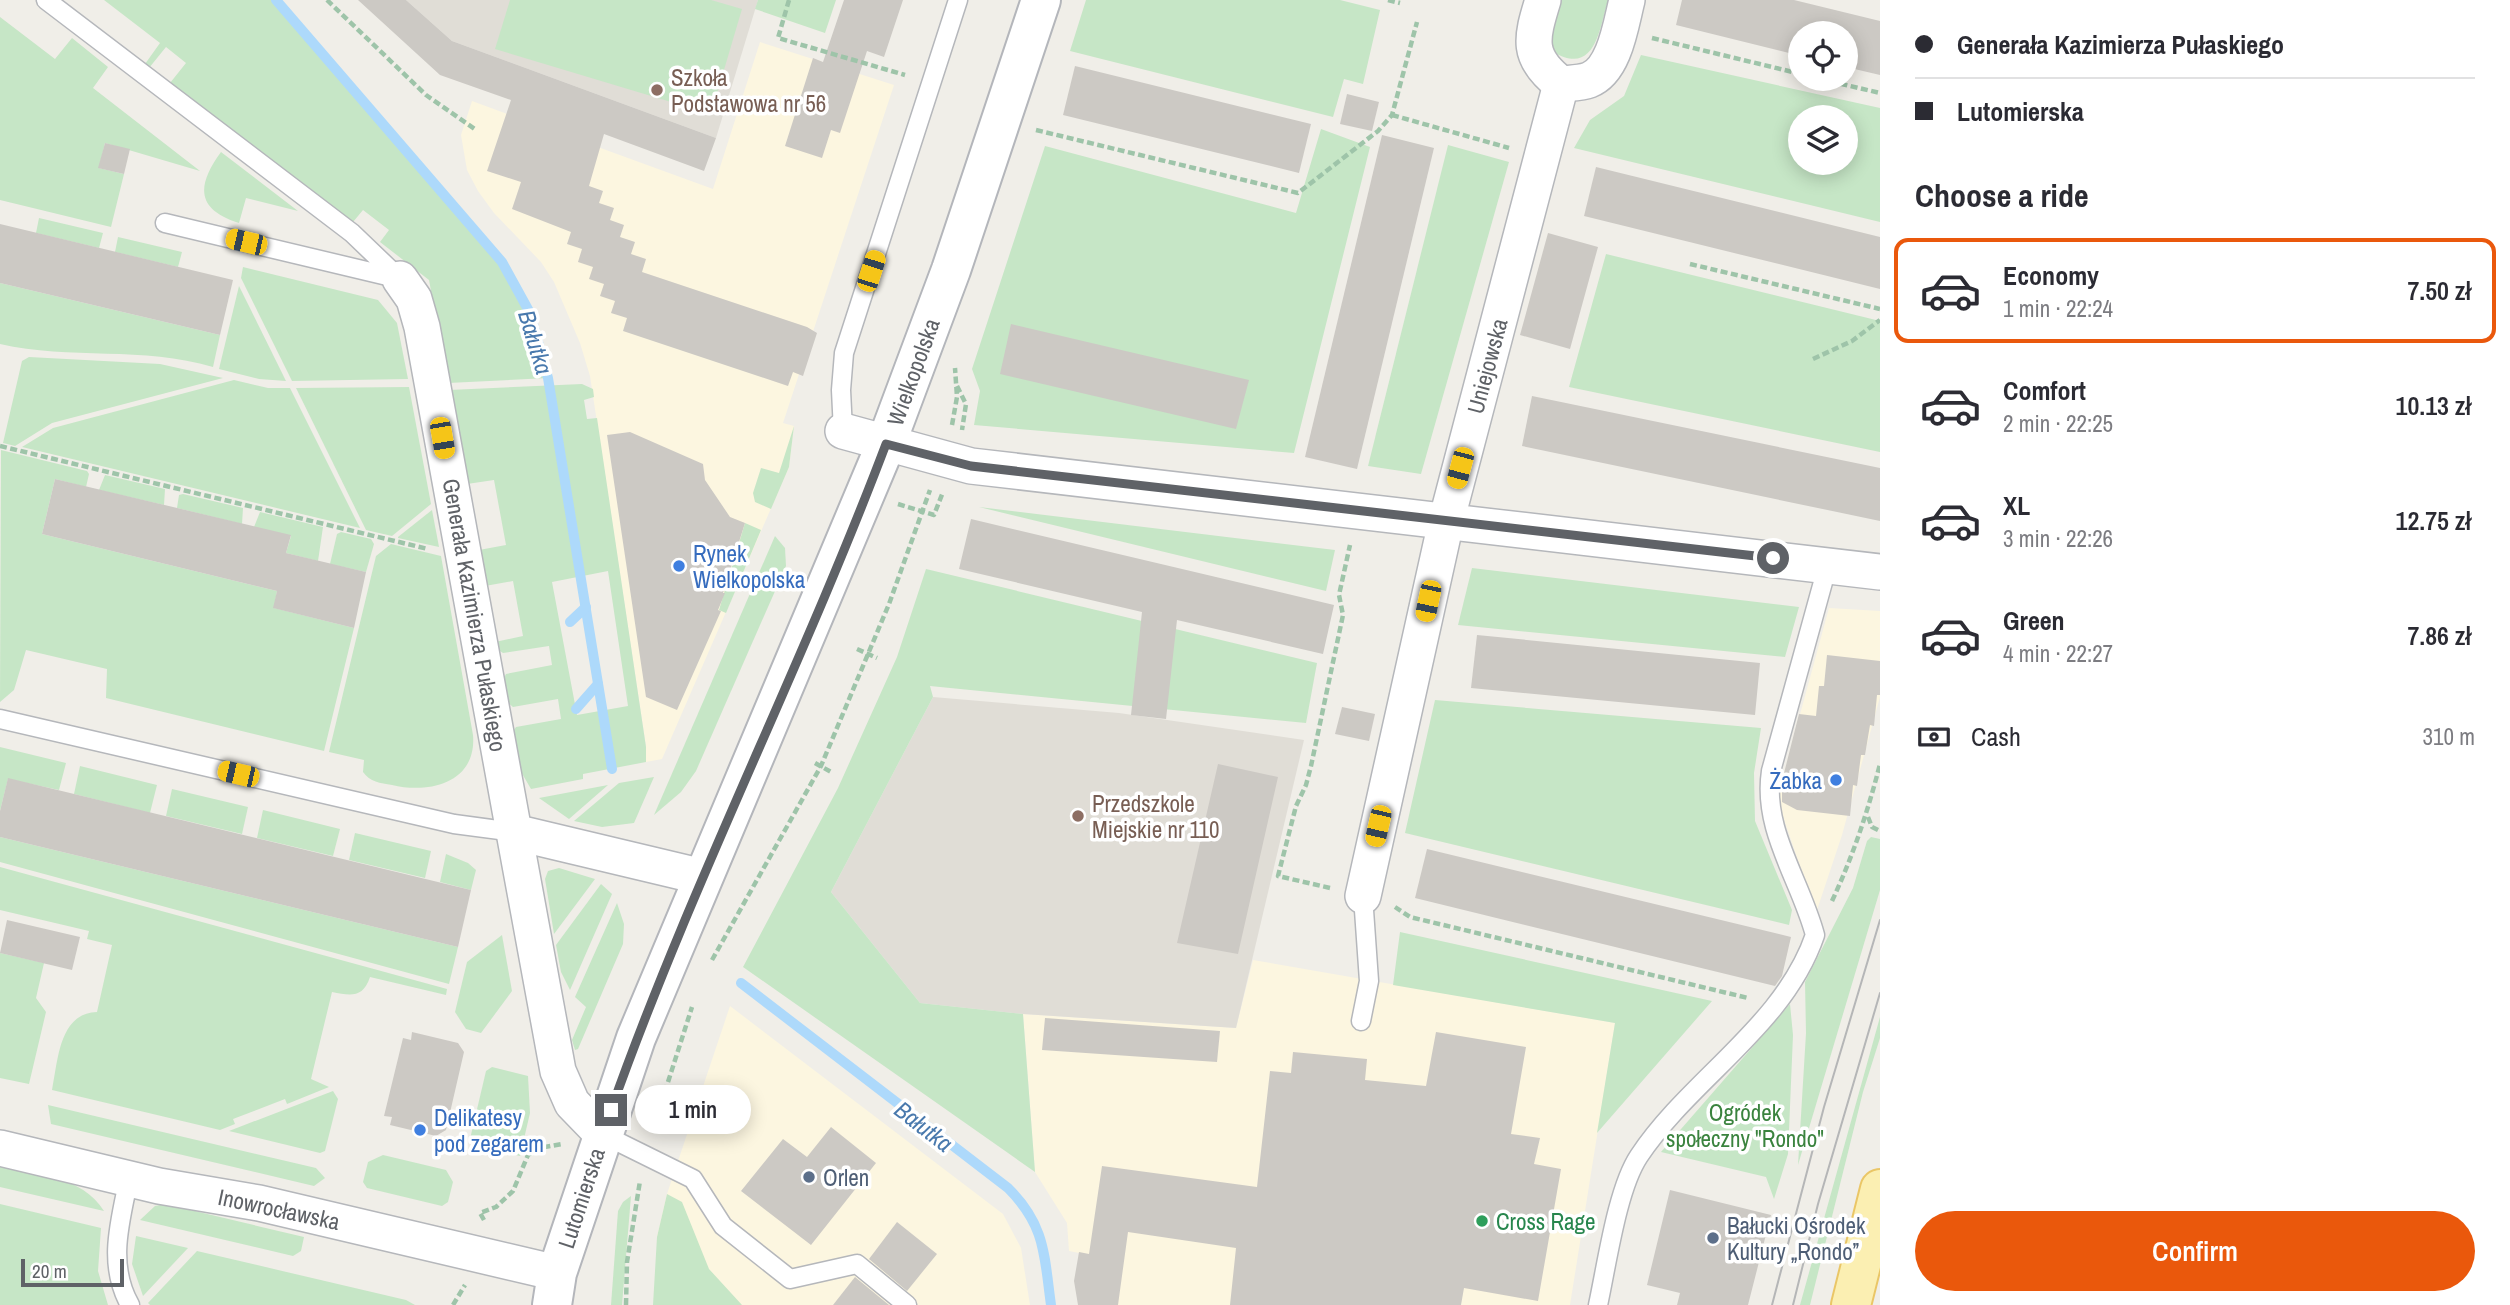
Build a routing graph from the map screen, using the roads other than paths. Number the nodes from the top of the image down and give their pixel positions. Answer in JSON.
{"nodes":[{"id":1,"x":47,"y":0,"type":"edge"},
{"id":2,"x":958,"y":0,"type":"edge"},
{"id":3,"x":1041,"y":0,"type":"edge"},
{"id":4,"x":1543,"y":0,"type":"edge"},
{"id":5,"x":1627,"y":0,"type":"edge"},
{"id":6,"x":1561,"y":84,"type":"junction"},
{"id":7,"x":165,"y":223,"type":"dead end"},
{"id":8,"x":400,"y":279,"type":"junction"},
{"id":9,"x":843,"y":431,"type":"joint"},
{"id":10,"x":886,"y":444,"type":"junction"},
{"id":11,"x":1446,"y":522,"type":"junction"},
{"id":12,"x":1828,"y":565,"type":"junction"},
{"id":13,"x":1880,"y":572,"type":"edge"},
{"id":14,"x":0,"y":719,"type":"edge"},
{"id":15,"x":514,"y":832,"type":"junction"},
{"id":16,"x":703,"y":877,"type":"junction"},
{"id":17,"x":1363,"y":896,"type":"joint"},
{"id":18,"x":681,"y":928,"type":"joint"},
{"id":19,"x":1361,"y":1021,"type":"dead end"},
{"id":20,"x":602,"y":1134,"type":"junction"},
{"id":21,"x":0,"y":1148,"type":"edge"},
{"id":22,"x":129,"y":1178,"type":"junction"},
{"id":23,"x":1880,"y":1189,"type":"edge"},
{"id":24,"x":559,"y":1294,"type":"edge"},
{"id":25,"x":130,"y":1305,"type":"edge"},
{"id":26,"x":538,"y":1305,"type":"edge"},
{"id":27,"x":907,"y":1305,"type":"edge"},
{"id":28,"x":1598,"y":1305,"type":"edge"},
{"id":29,"x":1851,"y":1305,"type":"edge"}],
"edges":[{"from":1,"to":8,"type":"lane"},
{"from":2,"to":9,"type":"lane"},
{"from":3,"to":10,"type":"street","name":"Wielkopolska"},
{"from":4,"to":6,"type":"street"},
{"from":5,"to":6,"type":"street"},
{"from":6,"to":11,"type":"street","name":"Uniejowska"},
{"from":7,"to":8,"type":"lane"},
{"from":8,"to":15,"type":"street","name":"Generała Kazimierza Pułaskiego"},
{"from":9,"to":10,"type":"street"},
{"from":10,"to":11,"type":"street"},
{"from":10,"to":16,"type":"street","name":"Wielkopolska"},
{"from":11,"to":12,"type":"street"},
{"from":11,"to":17,"type":"street","name":"Uniejowska"},
{"from":12,"to":13,"type":"street"},
{"from":12,"to":28,"type":"lane"},
{"from":14,"to":15,"type":"lane"},
{"from":15,"to":16,"type":"street"},
{"from":15,"to":20,"type":"street","name":"Generała Kazimierza Pułaskiego"},
{"from":16,"to":18,"type":"street","name":"Wielkopolska"},
{"from":17,"to":19,"type":"lane"},
{"from":18,"to":20,"type":"street","name":"Lutomierska"},
{"from":20,"to":24,"type":"street","name":"Lutomierska"},
{"from":20,"to":27,"type":"lane"},
{"from":21,"to":22,"type":"street","name":"Inowrocławska"},
{"from":22,"to":24,"type":"street","name":"Inowrocławska"},
{"from":22,"to":25,"type":"lane"},
{"from":23,"to":29,"type":"main road"},
{"from":24,"to":26,"type":"street","name":"Lutomierska"}]}
